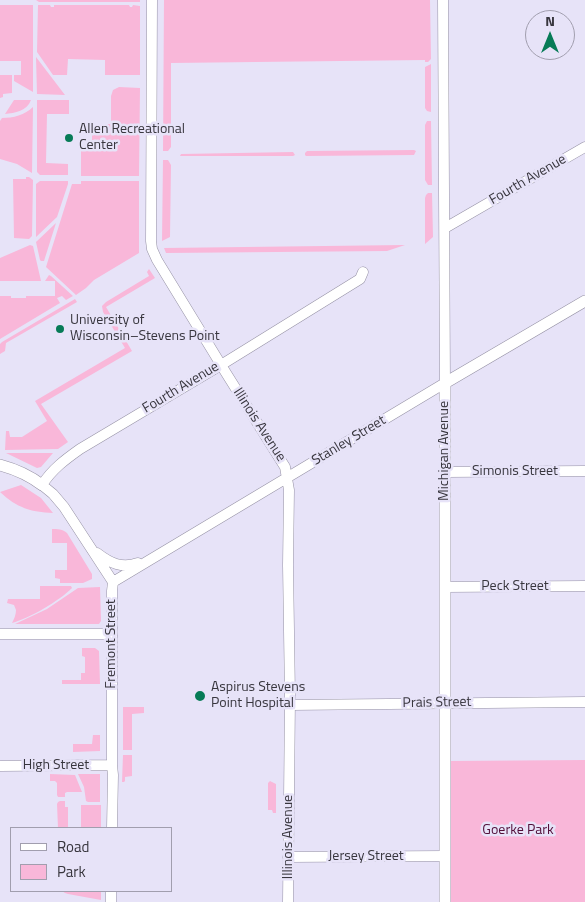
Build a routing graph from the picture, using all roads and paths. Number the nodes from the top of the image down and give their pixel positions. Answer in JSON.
{"nodes":[{"id":1,"x":152,"y":0,"type":"edge"},
{"id":2,"x":443,"y":0,"type":"edge"},
{"id":3,"x":585,"y":147,"type":"edge"},
{"id":4,"x":444,"y":228,"type":"junction"},
{"id":5,"x":363,"y":272,"type":"dead end"},
{"id":6,"x":585,"y":301,"type":"edge"},
{"id":7,"x":221,"y":365,"type":"junction"},
{"id":8,"x":445,"y":383,"type":"junction"},
{"id":9,"x":0,"y":465,"type":"edge"},
{"id":10,"x":585,"y":471,"type":"edge"},
{"id":11,"x":446,"y":472,"type":"junction"},
{"id":12,"x":288,"y":478,"type":"junction"},
{"id":13,"x":42,"y":484,"type":"junction"},
{"id":14,"x":90,"y":548,"type":"junction"},
{"id":15,"x":155,"y":557,"type":"junction"},
{"id":16,"x":113,"y":582,"type":"junction"},
{"id":17,"x":585,"y":586,"type":"edge"},
{"id":18,"x":445,"y":587,"type":"junction"},
{"id":19,"x":0,"y":634,"type":"edge"},
{"id":20,"x":112,"y":634,"type":"junction"},
{"id":21,"x":585,"y":702,"type":"edge"},
{"id":22,"x":445,"y":703,"type":"junction"},
{"id":23,"x":290,"y":705,"type":"junction"},
{"id":24,"x":112,"y":765,"type":"junction"},
{"id":25,"x":0,"y":766,"type":"edge"},
{"id":26,"x":112,"y":827,"type":"edge"},
{"id":27,"x":444,"y":856,"type":"junction"},
{"id":28,"x":288,"y":857,"type":"junction"},
{"id":29,"x":288,"y":902,"type":"edge"},
{"id":30,"x":445,"y":902,"type":"edge"}],
"edges":[{"from":1,"to":7,"type":"street","name":"Illinois Avenue"},
{"from":2,"to":4,"type":"street","name":"Michigan Avenue"},
{"from":3,"to":4,"type":"street","name":"Fourth Avenue"},
{"from":4,"to":8,"type":"street","name":"Michigan Avenue"},
{"from":5,"to":7,"type":"street","name":"Fourth Avenue"},
{"from":6,"to":8,"type":"street","name":"Stanley Street"},
{"from":7,"to":12,"type":"street","name":"Illinois Avenue"},
{"from":7,"to":13,"type":"street","name":"Fourth Avenue"},
{"from":8,"to":11,"type":"street","name":"Michigan Avenue"},
{"from":8,"to":12,"type":"street","name":"Stanley Street"},
{"from":9,"to":13,"type":"street"},
{"from":10,"to":11,"type":"street","name":"Simonis Street"},
{"from":11,"to":18,"type":"street","name":"Michigan Avenue"},
{"from":12,"to":15,"type":"street","name":"Stanley Street"},
{"from":12,"to":23,"type":"street","name":"Illinois Avenue"},
{"from":13,"to":14,"type":"street","name":"Fremont Street"},
{"from":14,"to":15,"type":"street"},
{"from":14,"to":16,"type":"street","name":"Fremont Street"},
{"from":15,"to":16,"type":"street","name":"Stanley Street"},
{"from":16,"to":20,"type":"street","name":"Fremont Street"},
{"from":17,"to":18,"type":"street","name":"Peck Street"},
{"from":18,"to":22,"type":"street","name":"Michigan Avenue"},
{"from":19,"to":20,"type":"street"},
{"from":20,"to":24,"type":"street","name":"Fremont Street"},
{"from":21,"to":22,"type":"street","name":"Prais Street"},
{"from":22,"to":23,"type":"street","name":"Prais Street"},
{"from":22,"to":27,"type":"street","name":"Michigan Avenue"},
{"from":23,"to":28,"type":"street","name":"Illinois Avenue"},
{"from":24,"to":25,"type":"street","name":"High Street"},
{"from":24,"to":26,"type":"street","name":"Fremont Street"},
{"from":27,"to":28,"type":"street","name":"Jersey Street"},
{"from":27,"to":30,"type":"street","name":"Michigan Avenue"},
{"from":28,"to":29,"type":"street","name":"Illinois Avenue"}]}
